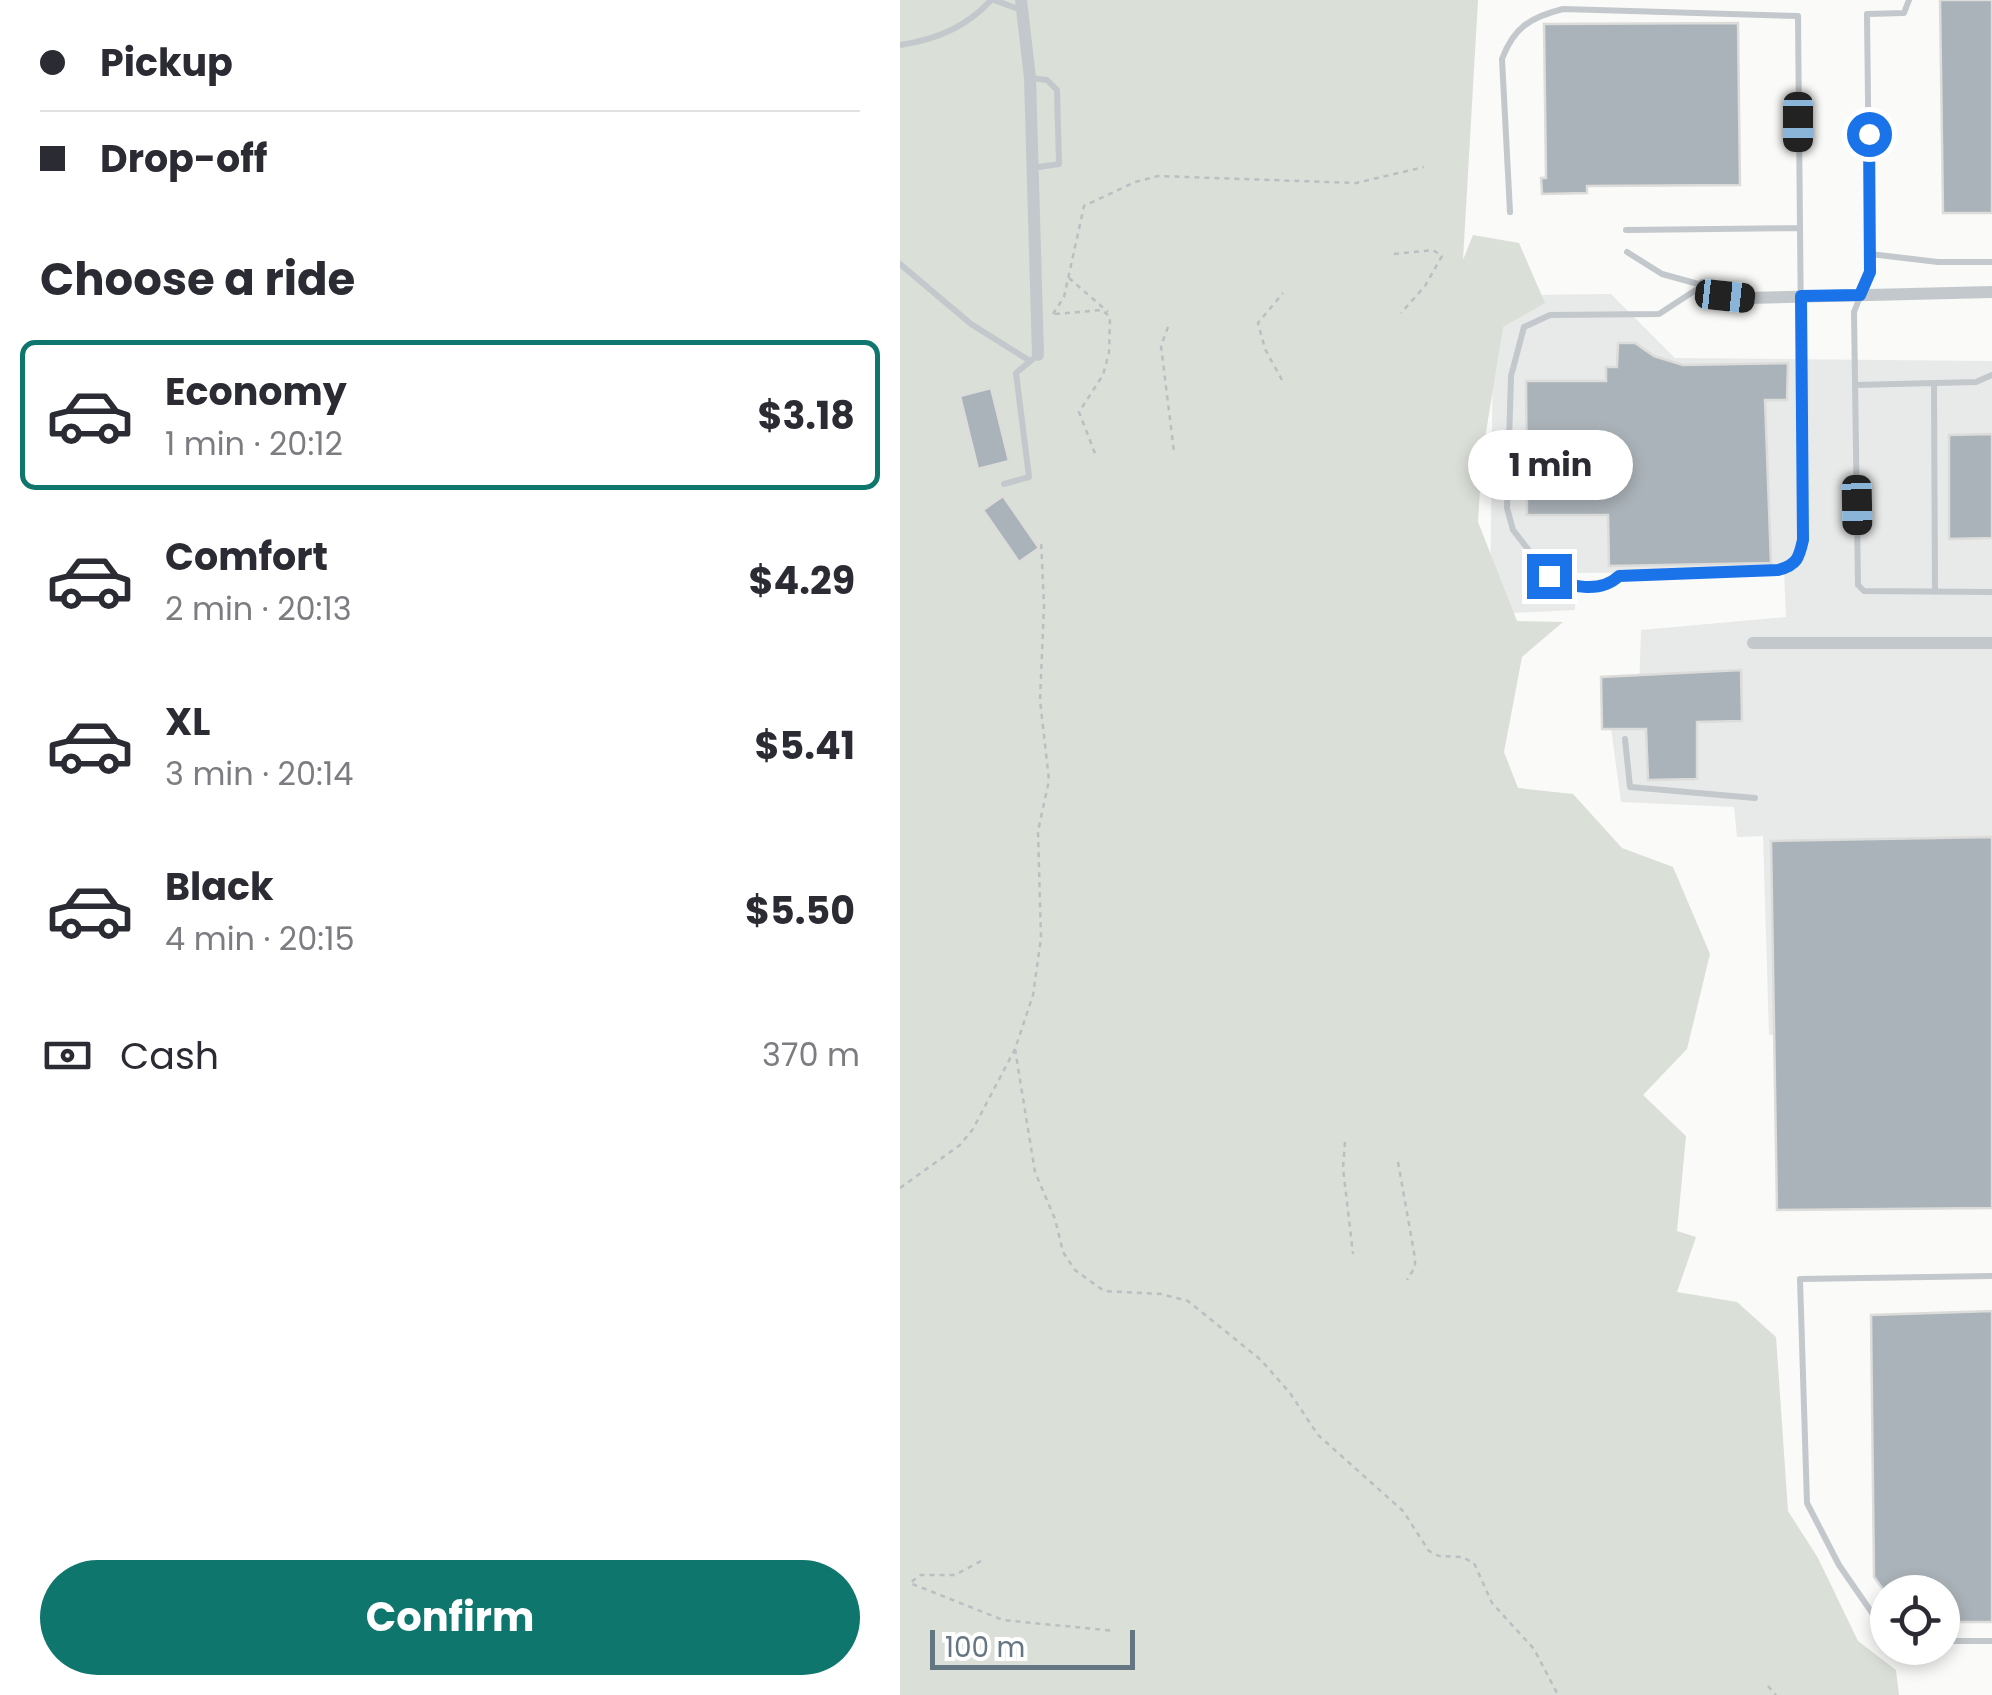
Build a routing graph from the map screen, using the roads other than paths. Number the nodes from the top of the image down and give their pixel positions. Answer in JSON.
{"nodes":[{"id":1,"x":992,"y":0,"type":"edge"},
{"id":2,"x":1908,"y":0,"type":"edge"},
{"id":3,"x":1021,"y":5,"type":"edge"},
{"id":4,"x":900,"y":45,"type":"edge"},
{"id":5,"x":1030,"y":78,"type":"junction"},
{"id":6,"x":1030,"y":168,"type":"junction"},
{"id":7,"x":1510,"y":212,"type":"dead end"},
{"id":8,"x":1799,"y":228,"type":"junction"},
{"id":9,"x":1626,"y":230,"type":"dead end"},
{"id":10,"x":1627,"y":252,"type":"dead end"},
{"id":11,"x":1870,"y":254,"type":"junction"},
{"id":12,"x":1992,"y":262,"type":"edge"},
{"id":13,"x":900,"y":264,"type":"edge"},
{"id":14,"x":1703,"y":285,"type":"junction"},
{"id":15,"x":1992,"y":292,"type":"edge"},
{"id":16,"x":1860,"y":295,"type":"junction"},
{"id":17,"x":1801,"y":296,"type":"junction"},
{"id":18,"x":1034,"y":358,"type":"junction"},
{"id":19,"x":1992,"y":375,"type":"edge"},
{"id":20,"x":1934,"y":384,"type":"junction"},
{"id":21,"x":1855,"y":386,"type":"junction"},
{"id":22,"x":1004,"y":484,"type":"dead end"},
{"id":23,"x":1935,"y":592,"type":"junction"},
{"id":24,"x":1992,"y":592,"type":"edge"},
{"id":25,"x":1753,"y":643,"type":"dead end"},
{"id":26,"x":1992,"y":644,"type":"edge"},
{"id":27,"x":1625,"y":739,"type":"dead end"},
{"id":28,"x":1755,"y":798,"type":"dead end"},
{"id":29,"x":1992,"y":1276,"type":"edge"},
{"id":30,"x":1870,"y":1610,"type":"edge"},
{"id":31,"x":1992,"y":1640,"type":"edge"},
{"id":32,"x":1960,"y":1641,"type":"edge"}],
"edges":[{"from":1,"to":3,"type":"lane"},
{"from":1,"to":4,"type":"lane"},
{"from":2,"to":11,"type":"lane"},
{"from":3,"to":5,"type":"street"},
{"from":5,"to":6,"type":"street"},
{"from":5,"to":6,"type":"lane"},
{"from":6,"to":18,"type":"street"},
{"from":7,"to":8,"type":"lane"},
{"from":8,"to":9,"type":"lane"},
{"from":8,"to":17,"type":"lane"},
{"from":10,"to":14,"type":"lane"},
{"from":11,"to":12,"type":"lane"},
{"from":11,"to":16,"type":"lane"},
{"from":13,"to":18,"type":"lane"},
{"from":14,"to":17,"type":"street"},
{"from":14,"to":17,"type":"lane"},
{"from":15,"to":16,"type":"street"},
{"from":16,"to":17,"type":"street"},
{"from":16,"to":21,"type":"lane"},
{"from":18,"to":22,"type":"lane"},
{"from":19,"to":20,"type":"lane"},
{"from":20,"to":21,"type":"lane"},
{"from":20,"to":23,"type":"lane"},
{"from":21,"to":23,"type":"lane"},
{"from":23,"to":24,"type":"lane"},
{"from":25,"to":26,"type":"street"},
{"from":27,"to":28,"type":"lane"},
{"from":29,"to":30,"type":"lane"},
{"from":31,"to":32,"type":"lane"}]}
